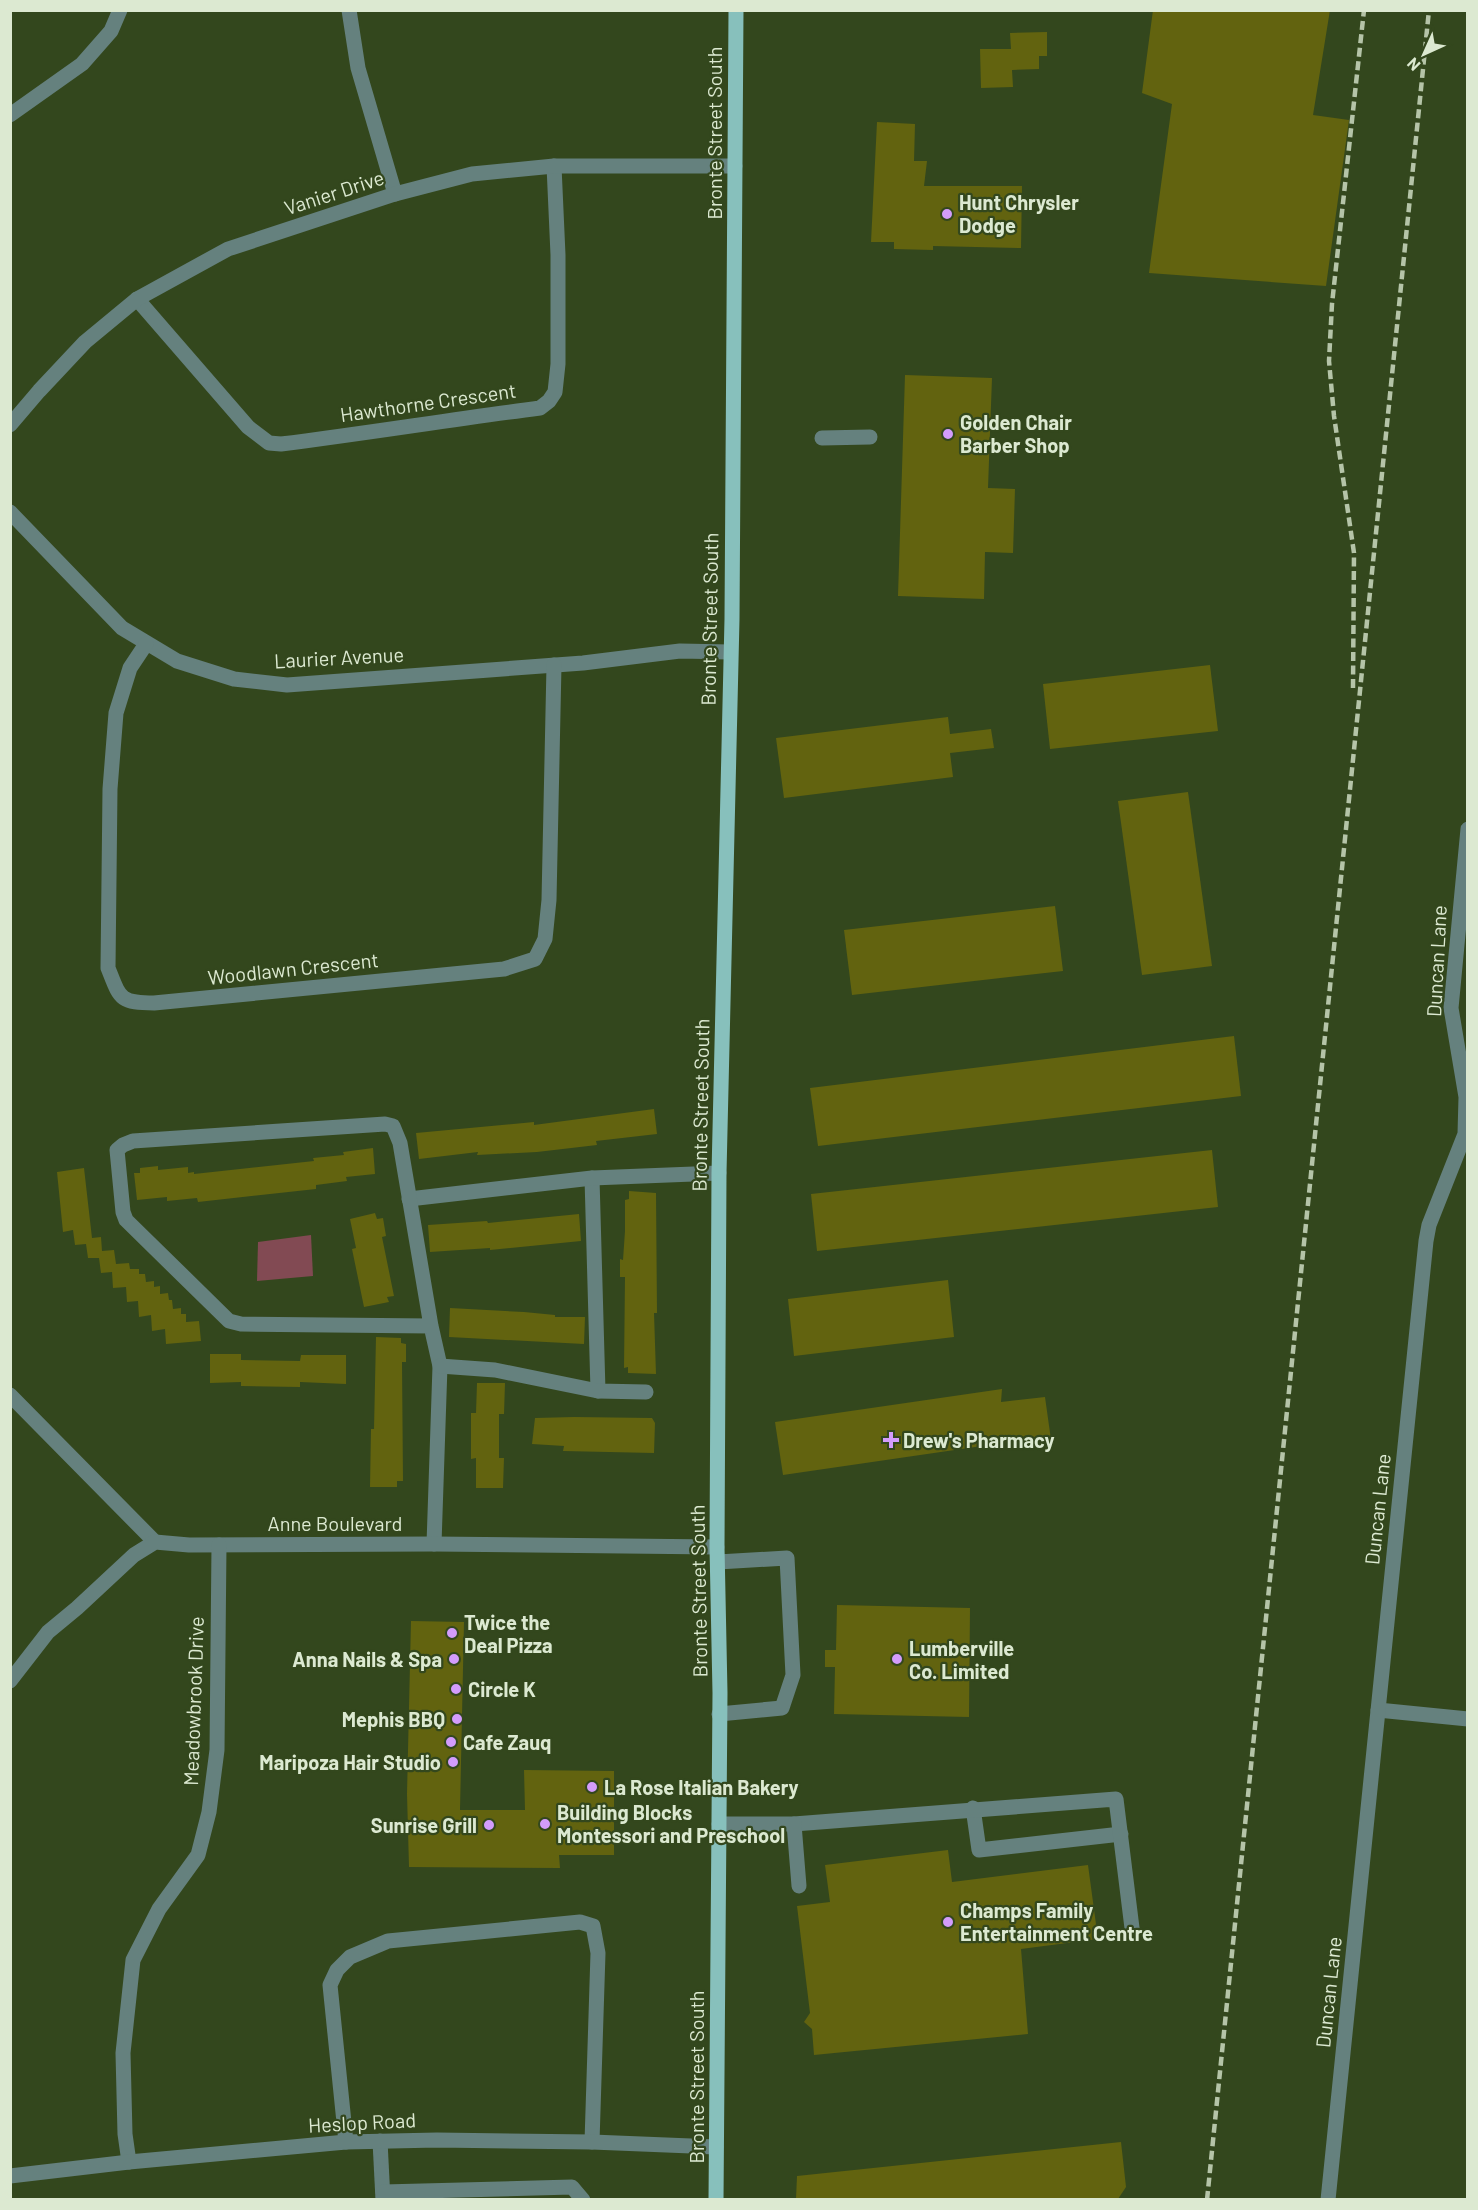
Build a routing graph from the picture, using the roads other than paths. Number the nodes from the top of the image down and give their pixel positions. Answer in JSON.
{"nodes":[{"id":1,"x":120,"y":10,"type":"edge"},
{"id":2,"x":349,"y":10,"type":"edge"},
{"id":3,"x":736,"y":10,"type":"edge"},
{"id":4,"x":10,"y":115,"type":"edge"},
{"id":5,"x":554,"y":166,"type":"junction"},
{"id":6,"x":735,"y":166,"type":"junction"},
{"id":7,"x":395,"y":194,"type":"junction"},
{"id":8,"x":137,"y":299,"type":"junction"},
{"id":9,"x":10,"y":425,"type":"edge"},
{"id":10,"x":870,"y":437,"type":"dead end"},
{"id":11,"x":822,"y":438,"type":"dead end"},
{"id":12,"x":10,"y":512,"type":"edge"},
{"id":13,"x":146,"y":644,"type":"junction"},
{"id":14,"x":730,"y":652,"type":"junction"},
{"id":15,"x":554,"y":665,"type":"junction"},
{"id":16,"x":1467,"y":829,"type":"edge"},
{"id":17,"x":1462,"y":944,"type":"edge"},
{"id":18,"x":1466,"y":1134,"type":"edge"},
{"id":19,"x":719,"y":1173,"type":"junction"},
{"id":20,"x":592,"y":1178,"type":"junction"},
{"id":21,"x":408,"y":1199,"type":"junction"},
{"id":22,"x":431,"y":1326,"type":"junction"},
{"id":23,"x":440,"y":1366,"type":"junction"},
{"id":24,"x":598,"y":1391,"type":"junction"},
{"id":25,"x":646,"y":1392,"type":"dead end"},
{"id":26,"x":10,"y":1395,"type":"edge"},
{"id":27,"x":155,"y":1542,"type":"junction"},
{"id":28,"x":434,"y":1544,"type":"junction"},
{"id":29,"x":219,"y":1545,"type":"junction"},
{"id":30,"x":717,"y":1554,"type":"junction"},
{"id":31,"x":10,"y":1681,"type":"edge"},
{"id":32,"x":1378,"y":1710,"type":"junction"},
{"id":33,"x":719,"y":1714,"type":"junction"},
{"id":34,"x":1467,"y":1719,"type":"edge"},
{"id":35,"x":973,"y":1808,"type":"junction"},
{"id":36,"x":719,"y":1824,"type":"junction"},
{"id":37,"x":794,"y":1824,"type":"junction"},
{"id":38,"x":1121,"y":1834,"type":"junction"},
{"id":39,"x":799,"y":1886,"type":"dead end"},
{"id":40,"x":1132,"y":1928,"type":"dead end"},
{"id":41,"x":380,"y":2141,"type":"junction"},
{"id":42,"x":346,"y":2142,"type":"junction"},
{"id":43,"x":591,"y":2142,"type":"junction"},
{"id":44,"x":716,"y":2146,"type":"junction"},
{"id":45,"x":129,"y":2162,"type":"junction"},
{"id":46,"x":10,"y":2176,"type":"edge"},
{"id":47,"x":383,"y":2196,"type":"edge"},
{"id":48,"x":583,"y":2199,"type":"edge"},
{"id":49,"x":716,"y":2199,"type":"edge"},
{"id":50,"x":1328,"y":2199,"type":"edge"}],
"edges":[{"from":1,"to":4,"type":"street"},
{"from":2,"to":7,"type":"street"},
{"from":3,"to":6,"type":"main road","name":"Bronte Street South"},
{"from":5,"to":6,"type":"street","name":"Vanier Drive"},
{"from":5,"to":7,"type":"street","name":"Vanier Drive"},
{"from":5,"to":8,"type":"street","name":"Hawthorne Crescent"},
{"from":6,"to":14,"type":"main road","name":"Bronte Street South"},
{"from":7,"to":8,"type":"street","name":"Vanier Drive"},
{"from":8,"to":9,"type":"street","name":"Vanier Drive"},
{"from":10,"to":11,"type":"street"},
{"from":12,"to":13,"type":"street","name":"Laurier Avenue"},
{"from":13,"to":15,"type":"street","name":"Laurier Avenue"},
{"from":13,"to":15,"type":"street","name":"Woodlawn Crescent"},
{"from":14,"to":15,"type":"street","name":"Laurier Avenue"},
{"from":14,"to":19,"type":"main road","name":"Bronte Street South"},
{"from":16,"to":17,"type":"street","name":"Duncan Lane"},
{"from":17,"to":18,"type":"street","name":"Duncan Lane"},
{"from":18,"to":32,"type":"street","name":"Duncan Lane"},
{"from":19,"to":20,"type":"street"},
{"from":19,"to":30,"type":"main road","name":"Bronte Street South"},
{"from":20,"to":21,"type":"street"},
{"from":20,"to":24,"type":"street"},
{"from":21,"to":22,"type":"street"},
{"from":21,"to":22,"type":"street"},
{"from":22,"to":23,"type":"street"},
{"from":23,"to":24,"type":"street"},
{"from":23,"to":28,"type":"street"},
{"from":24,"to":25,"type":"street"},
{"from":26,"to":27,"type":"street"},
{"from":27,"to":29,"type":"street","name":"Anne Boulevard"},
{"from":27,"to":31,"type":"street"},
{"from":28,"to":29,"type":"street","name":"Anne Boulevard"},
{"from":28,"to":30,"type":"street","name":"Anne Boulevard"},
{"from":29,"to":45,"type":"street","name":"Meadowbrook Drive"},
{"from":30,"to":33,"type":"main road","name":"Bronte Street South"},
{"from":30,"to":33,"type":"street","name":"Anne Boulevard"},
{"from":32,"to":34,"type":"street"},
{"from":32,"to":50,"type":"street","name":"Duncan Lane"},
{"from":33,"to":36,"type":"main road","name":"Bronte Street South"},
{"from":35,"to":37,"type":"street"},
{"from":35,"to":38,"type":"street"},
{"from":35,"to":38,"type":"street"},
{"from":36,"to":37,"type":"street"},
{"from":36,"to":44,"type":"main road","name":"Bronte Street South"},
{"from":37,"to":39,"type":"street"},
{"from":38,"to":40,"type":"street"},
{"from":41,"to":42,"type":"street","name":"Heslop Road"},
{"from":41,"to":43,"type":"street","name":"Heslop Road"},
{"from":41,"to":47,"type":"street"},
{"from":42,"to":43,"type":"street"},
{"from":42,"to":45,"type":"street","name":"Heslop Road"},
{"from":43,"to":44,"type":"street","name":"Heslop Road"},
{"from":44,"to":49,"type":"main road","name":"Bronte Street South"},
{"from":45,"to":46,"type":"street","name":"Heslop Road"},
{"from":47,"to":48,"type":"street"}]}
